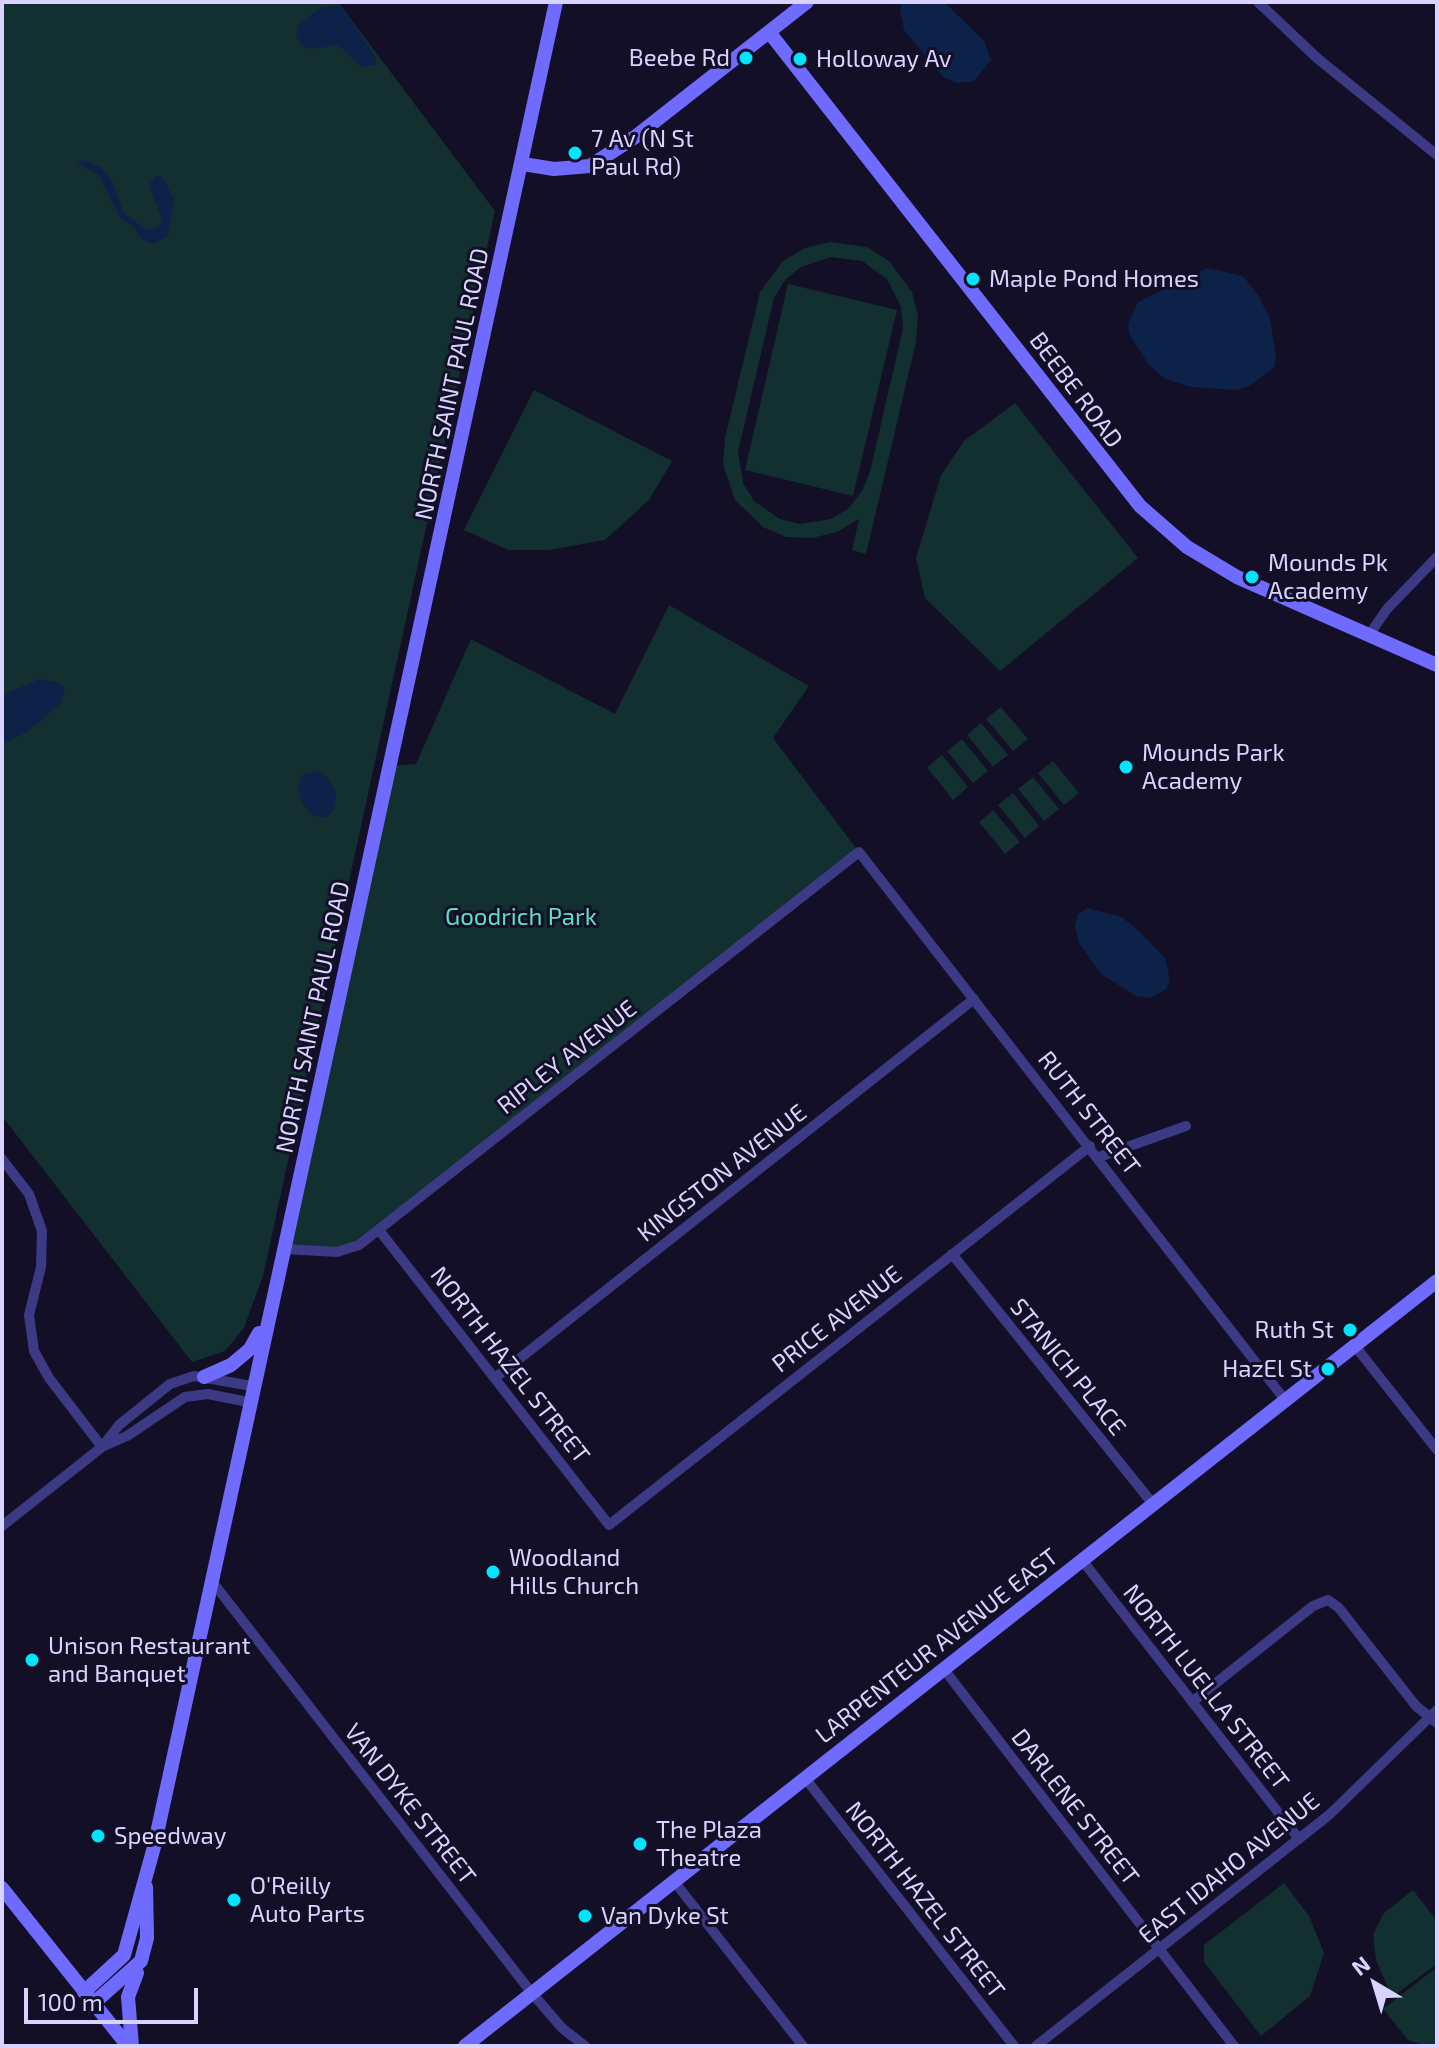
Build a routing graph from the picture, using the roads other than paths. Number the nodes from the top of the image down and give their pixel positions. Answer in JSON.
{"nodes":[{"id":1,"x":556,"y":2,"type":"edge"},
{"id":2,"x":807,"y":2,"type":"edge"},
{"id":3,"x":1258,"y":2,"type":"edge"},
{"id":4,"x":769,"y":32,"type":"junction"},
{"id":5,"x":1437,"y":155,"type":"edge"},
{"id":6,"x":523,"y":164,"type":"junction"},
{"id":7,"x":1437,"y":557,"type":"edge"},
{"id":8,"x":1369,"y":635,"type":"junction"},
{"id":9,"x":1437,"y":665,"type":"edge"},
{"id":10,"x":859,"y":852,"type":"joint"},
{"id":11,"x":974,"y":999,"type":"junction"},
{"id":12,"x":1186,"y":1126,"type":"dead end"},
{"id":13,"x":1090,"y":1146,"type":"junction"},
{"id":14,"x":1099,"y":1157,"type":"junction"},
{"id":15,"x":2,"y":1159,"type":"edge"},
{"id":16,"x":379,"y":1230,"type":"junction"},
{"id":17,"x":284,"y":1249,"type":"junction"},
{"id":18,"x":952,"y":1254,"type":"junction"},
{"id":19,"x":1437,"y":1281,"type":"edge"},
{"id":20,"x":267,"y":1318,"type":"junction"},
{"id":21,"x":1355,"y":1346,"type":"junction"},
{"id":22,"x":204,"y":1377,"type":"junction"},
{"id":23,"x":495,"y":1378,"type":"junction"},
{"id":24,"x":252,"y":1386,"type":"junction"},
{"id":25,"x":1285,"y":1400,"type":"junction"},
{"id":26,"x":248,"y":1402,"type":"junction"},
{"id":27,"x":102,"y":1447,"type":"junction"},
{"id":28,"x":1437,"y":1450,"type":"edge"},
{"id":29,"x":1153,"y":1504,"type":"junction"},
{"id":30,"x":609,"y":1525,"type":"joint"},
{"id":31,"x":2,"y":1526,"type":"edge"},
{"id":32,"x":1082,"y":1560,"type":"junction"},
{"id":33,"x":211,"y":1580,"type":"junction"},
{"id":34,"x":943,"y":1668,"type":"junction"},
{"id":35,"x":1192,"y":1702,"type":"junction"},
{"id":36,"x":1434,"y":1716,"type":"edge"},
{"id":37,"x":805,"y":1778,"type":"junction"},
{"id":38,"x":1299,"y":1839,"type":"junction"},
{"id":39,"x":146,"y":1879,"type":"junction"},
{"id":40,"x":673,"y":1880,"type":"junction"},
{"id":41,"x":2,"y":1888,"type":"edge"},
{"id":42,"x":145,"y":1948,"type":"junction"},
{"id":43,"x":1160,"y":1950,"type":"junction"},
{"id":44,"x":531,"y":1992,"type":"junction"},
{"id":45,"x":89,"y":1998,"type":"junction"},
{"id":46,"x":130,"y":2046,"type":"edge"},
{"id":47,"x":465,"y":2046,"type":"edge"},
{"id":48,"x":585,"y":2046,"type":"edge"},
{"id":49,"x":803,"y":2046,"type":"edge"},
{"id":50,"x":1014,"y":2046,"type":"edge"},
{"id":51,"x":1036,"y":2046,"type":"edge"},
{"id":52,"x":1234,"y":2046,"type":"edge"}],
"edges":[{"from":1,"to":6,"type":"street","name":"NORTH SAINT PAUL ROAD"},
{"from":2,"to":4,"type":"street"},
{"from":3,"to":5,"type":"street"},
{"from":4,"to":6,"type":"street"},
{"from":4,"to":8,"type":"street","name":"BEEBE ROAD"},
{"from":6,"to":17,"type":"street","name":"NORTH SAINT PAUL ROAD"},
{"from":7,"to":8,"type":"street"},
{"from":8,"to":9,"type":"street","name":"BEEBE ROAD"},
{"from":10,"to":11,"type":"street","name":"RUTH STREET"},
{"from":10,"to":16,"type":"street","name":"RIPLEY AVENUE"},
{"from":11,"to":13,"type":"street","name":"RUTH STREET"},
{"from":11,"to":23,"type":"street","name":"KINGSTON AVENUE"},
{"from":12,"to":14,"type":"street"},
{"from":13,"to":14,"type":"street","name":"RUTH STREET"},
{"from":13,"to":18,"type":"street","name":"PRICE AVENUE"},
{"from":14,"to":25,"type":"street","name":"RUTH STREET"},
{"from":15,"to":27,"type":"street"},
{"from":16,"to":17,"type":"street","name":"RIPLEY AVENUE"},
{"from":16,"to":23,"type":"street","name":"NORTH HAZEL STREET"},
{"from":17,"to":20,"type":"street","name":"NORTH SAINT PAUL ROAD"},
{"from":18,"to":29,"type":"street","name":"STANICH PLACE"},
{"from":18,"to":30,"type":"street","name":"PRICE AVENUE"},
{"from":19,"to":21,"type":"street","name":"LARPENTEUR AVENUE EAST"},
{"from":20,"to":22,"type":"street"},
{"from":20,"to":24,"type":"street","name":"NORTH SAINT PAUL ROAD"},
{"from":21,"to":25,"type":"street","name":"LARPENTEUR AVENUE EAST"},
{"from":21,"to":28,"type":"street"},
{"from":22,"to":24,"type":"street"},
{"from":22,"to":27,"type":"street"},
{"from":23,"to":30,"type":"street","name":"NORTH HAZEL STREET"},
{"from":24,"to":26,"type":"street","name":"NORTH SAINT PAUL ROAD"},
{"from":25,"to":29,"type":"street","name":"LARPENTEUR AVENUE EAST"},
{"from":26,"to":27,"type":"street"},
{"from":26,"to":33,"type":"street","name":"NORTH SAINT PAUL ROAD"},
{"from":27,"to":31,"type":"street"},
{"from":29,"to":32,"type":"street","name":"LARPENTEUR AVENUE EAST"},
{"from":32,"to":34,"type":"street","name":"LARPENTEUR AVENUE EAST"},
{"from":32,"to":35,"type":"street","name":"NORTH LUELLA STREET"},
{"from":33,"to":39,"type":"street","name":"NORTH SAINT PAUL ROAD"},
{"from":33,"to":44,"type":"street","name":"VAN DYKE STREET"},
{"from":34,"to":37,"type":"street","name":"LARPENTEUR AVENUE EAST"},
{"from":34,"to":43,"type":"street","name":"DARLENE STREET"},
{"from":35,"to":36,"type":"street"},
{"from":35,"to":38,"type":"street","name":"NORTH LUELLA STREET"},
{"from":36,"to":38,"type":"street","name":"EAST IDAHO AVENUE"},
{"from":37,"to":40,"type":"street","name":"LARPENTEUR AVENUE EAST"},
{"from":37,"to":50,"type":"street","name":"NORTH HAZEL STREET"},
{"from":38,"to":43,"type":"street","name":"EAST IDAHO AVENUE"},
{"from":39,"to":42,"type":"street","name":"NORTH SAINT PAUL ROAD"},
{"from":39,"to":45,"type":"street","name":"NORTH SAINT PAUL ROAD"},
{"from":40,"to":44,"type":"street","name":"LARPENTEUR AVENUE EAST"},
{"from":40,"to":49,"type":"street"},
{"from":41,"to":45,"type":"street"},
{"from":42,"to":45,"type":"street"},
{"from":42,"to":46,"type":"street","name":"NORTH SAINT PAUL ROAD"},
{"from":43,"to":51,"type":"street","name":"EAST IDAHO AVENUE"},
{"from":43,"to":52,"type":"street","name":"DARLENE STREET"},
{"from":44,"to":47,"type":"street","name":"LARPENTEUR AVENUE EAST"},
{"from":44,"to":48,"type":"street","name":"VAN DYKE STREET"},
{"from":45,"to":46,"type":"street"}]}
